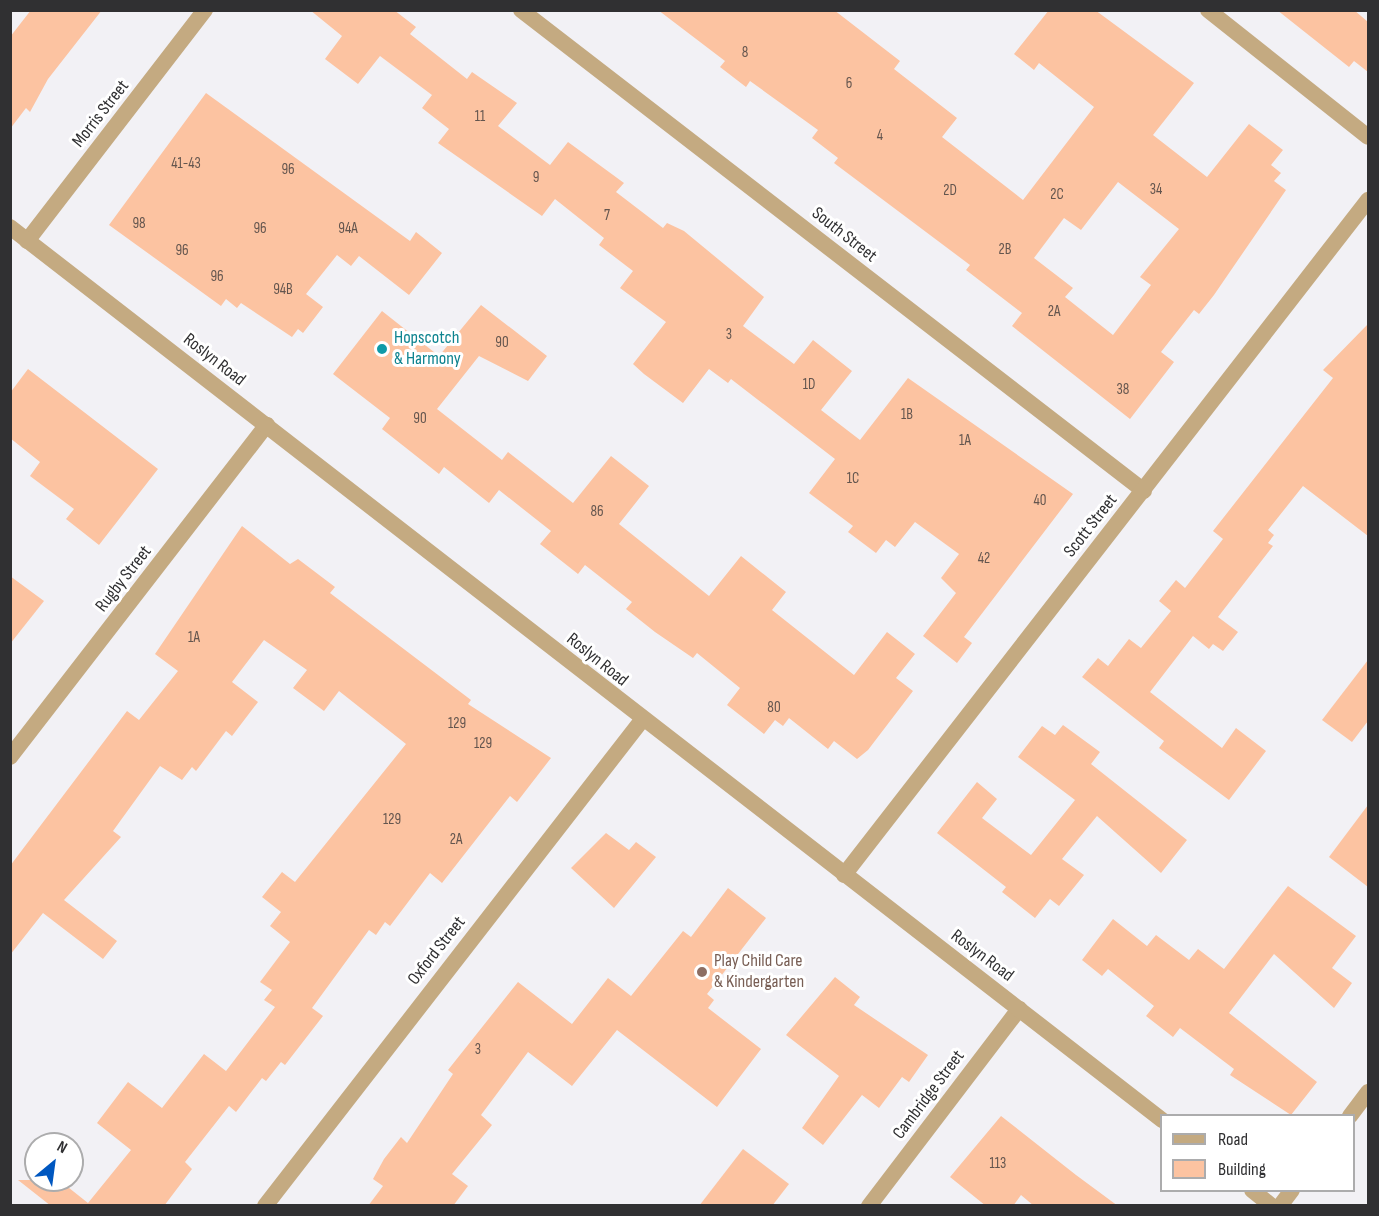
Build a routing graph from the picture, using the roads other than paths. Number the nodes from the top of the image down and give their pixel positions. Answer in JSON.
{"nodes":[{"id":1,"x":205,"y":10,"type":"edge"},
{"id":2,"x":521,"y":10,"type":"edge"},
{"id":3,"x":1208,"y":10,"type":"edge"},
{"id":4,"x":1368,"y":137,"type":"edge"},
{"id":5,"x":1368,"y":200,"type":"edge"},
{"id":6,"x":10,"y":228,"type":"edge"},
{"id":7,"x":27,"y":241,"type":"junction"},
{"id":8,"x":267,"y":425,"type":"junction"},
{"id":9,"x":1144,"y":490,"type":"junction"},
{"id":10,"x":642,"y":720,"type":"junction"},
{"id":11,"x":10,"y":757,"type":"edge"},
{"id":12,"x":844,"y":875,"type":"junction"},
{"id":13,"x":1019,"y":1009,"type":"junction"},
{"id":14,"x":1368,"y":1092,"type":"edge"},
{"id":15,"x":1352,"y":1114,"type":"edge"},
{"id":16,"x":1160,"y":1119,"type":"edge"},
{"id":17,"x":1253,"y":1192,"type":"edge"},
{"id":18,"x":1291,"y":1192,"type":"edge"},
{"id":19,"x":265,"y":1206,"type":"edge"},
{"id":20,"x":869,"y":1206,"type":"edge"},
{"id":21,"x":1272,"y":1206,"type":"edge"},
{"id":22,"x":1280,"y":1206,"type":"edge"}],
"edges":[{"from":1,"to":7,"type":"street","name":"Morris Street"},
{"from":2,"to":9,"type":"street","name":"South Street"},
{"from":3,"to":4,"type":"street"},
{"from":5,"to":9,"type":"street","name":"Scott Street"},
{"from":6,"to":7,"type":"street","name":"Roslyn Road"},
{"from":7,"to":8,"type":"street","name":"Roslyn Road"},
{"from":8,"to":10,"type":"street","name":"Roslyn Road"},
{"from":8,"to":11,"type":"street","name":"Rugby Street"},
{"from":9,"to":12,"type":"street","name":"Scott Street"},
{"from":10,"to":12,"type":"street","name":"Roslyn Road"},
{"from":10,"to":19,"type":"street","name":"Oxford Street"},
{"from":12,"to":13,"type":"street","name":"Roslyn Road"},
{"from":13,"to":16,"type":"street","name":"Roslyn Road"},
{"from":13,"to":20,"type":"street","name":"Cambridge Street"},
{"from":14,"to":15,"type":"street"},
{"from":17,"to":21,"type":"street"},
{"from":18,"to":22,"type":"street"}]}
